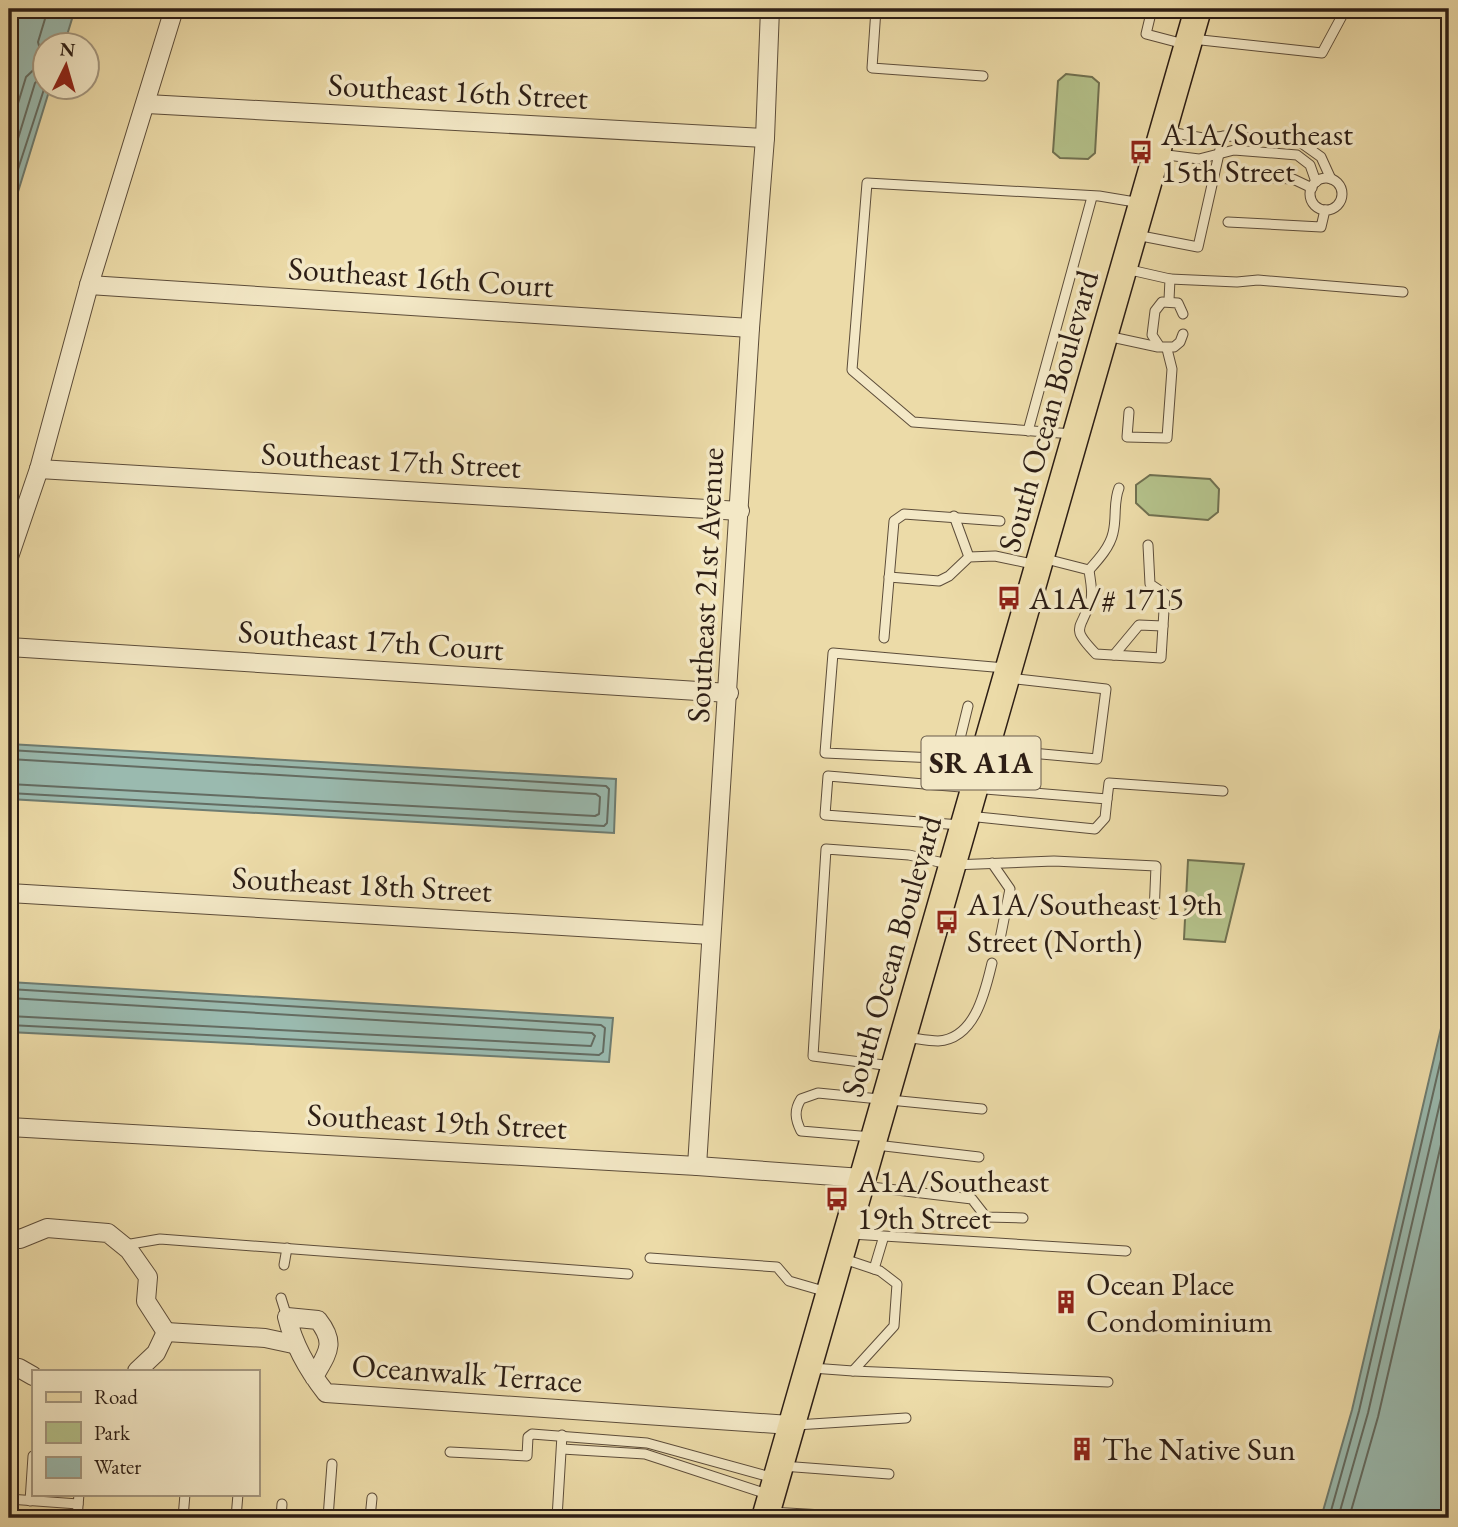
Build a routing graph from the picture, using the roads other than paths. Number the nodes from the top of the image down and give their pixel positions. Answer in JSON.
{"nodes":[{"id":1,"x":174,"y":9,"type":"edge"},
{"id":2,"x":770,"y":9,"type":"edge"},
{"id":3,"x":876,"y":9,"type":"edge"},
{"id":4,"x":1152,"y":9,"type":"edge"},
{"id":5,"x":1199,"y":9,"type":"edge"},
{"id":6,"x":1283,"y":9,"type":"edge"},
{"id":7,"x":1189,"y":42,"type":"junction"},
{"id":8,"x":983,"y":76,"type":"dead end"},
{"id":9,"x":147,"y":104,"type":"junction"},
{"id":10,"x":1223,"y":136,"type":"junction"},
{"id":11,"x":765,"y":138,"type":"junction"},
{"id":12,"x":1160,"y":142,"type":"junction"},
{"id":13,"x":1220,"y":154,"type":"junction"},
{"id":14,"x":1240,"y":176,"type":"dead end"},
{"id":15,"x":1331,"y":179,"type":"junction"},
{"id":16,"x":1314,"y":185,"type":"junction"},
{"id":17,"x":1092,"y":197,"type":"junction"},
{"id":18,"x":1142,"y":204,"type":"junction"},
{"id":19,"x":1325,"y":210,"type":"junction"},
{"id":20,"x":1228,"y":222,"type":"dead end"},
{"id":21,"x":1133,"y":234,"type":"junction"},
{"id":22,"x":1124,"y":268,"type":"junction"},
{"id":23,"x":1170,"y":279,"type":"junction"},
{"id":24,"x":89,"y":285,"type":"junction"},
{"id":25,"x":1403,"y":292,"type":"dead end"},
{"id":26,"x":1169,"y":300,"type":"junction"},
{"id":27,"x":1184,"y":314,"type":"dead end"},
{"id":28,"x":750,"y":328,"type":"junction"},
{"id":29,"x":1182,"y":334,"type":"dead end"},
{"id":30,"x":1104,"y":336,"type":"junction"},
{"id":31,"x":1163,"y":348,"type":"junction"},
{"id":32,"x":1129,"y":412,"type":"dead end"},
{"id":33,"x":1028,"y":431,"type":"junction"},
{"id":34,"x":1076,"y":435,"type":"junction"},
{"id":35,"x":40,"y":469,"type":"junction"},
{"id":36,"x":1119,"y":488,"type":"dead end"},
{"id":37,"x":740,"y":511,"type":"junction"},
{"id":38,"x":954,"y":516,"type":"junction"},
{"id":39,"x":1000,"y":521,"type":"dead end"},
{"id":40,"x":1148,"y":545,"type":"dead end"},
{"id":41,"x":9,"y":557,"type":"edge"},
{"id":42,"x":969,"y":557,"type":"junction"},
{"id":43,"x":1040,"y":561,"type":"junction"},
{"id":44,"x":1089,"y":570,"type":"junction"},
{"id":45,"x":890,"y":576,"type":"junction"},
{"id":46,"x":1163,"y":626,"type":"junction"},
{"id":47,"x":884,"y":638,"type":"dead end"},
{"id":48,"x":9,"y":647,"type":"edge"},
{"id":49,"x":1114,"y":655,"type":"junction"},
{"id":50,"x":1007,"y":673,"type":"junction"},
{"id":51,"x":729,"y":693,"type":"junction"},
{"id":52,"x":968,"y":706,"type":"dead end"},
{"id":53,"x":984,"y":754,"type":"junction"},
{"id":54,"x":955,"y":759,"type":"junction"},
{"id":55,"x":974,"y":787,"type":"junction"},
{"id":56,"x":1223,"y":791,"type":"dead end"},
{"id":57,"x":1107,"y":799,"type":"junction"},
{"id":58,"x":965,"y":821,"type":"junction"},
{"id":59,"x":992,"y":863,"type":"junction"},
{"id":60,"x":952,"y":864,"type":"junction"},
{"id":61,"x":9,"y":893,"type":"edge"},
{"id":62,"x":1154,"y":914,"type":"dead end"},
{"id":63,"x":711,"y":935,"type":"junction"},
{"id":64,"x":1000,"y":939,"type":"dead end"},
{"id":65,"x":992,"y":963,"type":"dead end"},
{"id":66,"x":902,"y":1037,"type":"junction"},
{"id":67,"x":894,"y":1066,"type":"junction"},
{"id":68,"x":884,"y":1099,"type":"junction"},
{"id":69,"x":982,"y":1109,"type":"dead end"},
{"id":70,"x":9,"y":1127,"type":"edge"},
{"id":71,"x":872,"y":1141,"type":"junction"},
{"id":72,"x":979,"y":1157,"type":"dead end"},
{"id":73,"x":697,"y":1166,"type":"junction"},
{"id":74,"x":860,"y":1182,"type":"junction"},
{"id":75,"x":1023,"y":1218,"type":"dead end"},
{"id":76,"x":9,"y":1238,"type":"edge"},
{"id":77,"x":883,"y":1239,"type":"junction"},
{"id":78,"x":123,"y":1245,"type":"junction"},
{"id":79,"x":842,"y":1246,"type":"junction"},
{"id":80,"x":287,"y":1248,"type":"junction"},
{"id":81,"x":1126,"y":1251,"type":"dead end"},
{"id":82,"x":650,"y":1258,"type":"dead end"},
{"id":83,"x":284,"y":1265,"type":"dead end"},
{"id":84,"x":874,"y":1269,"type":"junction"},
{"id":85,"x":628,"y":1275,"type":"dead end"},
{"id":86,"x":829,"y":1292,"type":"junction"},
{"id":87,"x":281,"y":1298,"type":"dead end"},
{"id":88,"x":286,"y":1317,"type":"junction"},
{"id":89,"x":166,"y":1332,"type":"junction"},
{"id":90,"x":293,"y":1344,"type":"junction"},
{"id":91,"x":9,"y":1367,"type":"edge"},
{"id":92,"x":807,"y":1367,"type":"junction"},
{"id":93,"x":138,"y":1370,"type":"edge"},
{"id":94,"x":853,"y":1371,"type":"junction"},
{"id":95,"x":32,"y":1375,"type":"edge"},
{"id":96,"x":314,"y":1377,"type":"junction"},
{"id":97,"x":1108,"y":1382,"type":"dead end"},
{"id":98,"x":906,"y":1418,"type":"dead end"},
{"id":99,"x":790,"y":1425,"type":"junction"},
{"id":100,"x":562,"y":1435,"type":"junction"},
{"id":101,"x":562,"y":1449,"type":"junction"},
{"id":102,"x":450,"y":1452,"type":"dead end"},
{"id":103,"x":332,"y":1464,"type":"dead end"},
{"id":104,"x":32,"y":1471,"type":"edge"},
{"id":105,"x":888,"y":1474,"type":"dead end"},
{"id":106,"x":772,"y":1494,"type":"edge"},
{"id":107,"x":185,"y":1496,"type":"edge"},
{"id":108,"x":238,"y":1496,"type":"edge"},
{"id":109,"x":372,"y":1498,"type":"dead end"},
{"id":110,"x":9,"y":1499,"type":"edge"},
{"id":111,"x":78,"y":1499,"type":"edge"},
{"id":112,"x":30,"y":1501,"type":"junction"},
{"id":113,"x":282,"y":1504,"type":"dead end"},
{"id":114,"x":815,"y":1516,"type":"edge"},
{"id":115,"x":845,"y":1517,"type":"edge"},
{"id":116,"x":77,"y":1518,"type":"edge"},
{"id":117,"x":183,"y":1518,"type":"edge"},
{"id":118,"x":236,"y":1518,"type":"edge"},
{"id":119,"x":281,"y":1518,"type":"edge"},
{"id":120,"x":328,"y":1518,"type":"edge"},
{"id":121,"x":370,"y":1518,"type":"edge"},
{"id":122,"x":557,"y":1518,"type":"edge"},
{"id":123,"x":876,"y":1518,"type":"edge"}],
"edges":[{"from":1,"to":9,"type":"street"},
{"from":2,"to":11,"type":"street","name":"Southeast 21st Avenue"},
{"from":3,"to":8,"type":"lane"},
{"from":4,"to":7,"type":"lane"},
{"from":5,"to":7,"type":"main road","name":"South Ocean Boulevard","number":"SR A1A"},
{"from":6,"to":7,"type":"lane"},
{"from":7,"to":12,"type":"main road","name":"South Ocean Boulevard","number":"SR A1A"},
{"from":9,"to":11,"type":"street","name":"Southeast 16th Street"},
{"from":9,"to":24,"type":"street"},
{"from":10,"to":12,"type":"lane"},
{"from":10,"to":13,"type":"lane"},
{"from":10,"to":15,"type":"lane"},
{"from":11,"to":28,"type":"street","name":"Southeast 21st Avenue"},
{"from":12,"to":13,"type":"lane"},
{"from":12,"to":18,"type":"main road","name":"South Ocean Boulevard","number":"SR A1A"},
{"from":13,"to":16,"type":"lane"},
{"from":13,"to":21,"type":"lane"},
{"from":14,"to":16,"type":"lane"},
{"from":15,"to":16,"type":"lane"},
{"from":15,"to":19,"type":"lane"},
{"from":16,"to":19,"type":"lane"},
{"from":17,"to":18,"type":"lane"},
{"from":17,"to":33,"type":"lane"},
{"from":17,"to":33,"type":"lane"},
{"from":18,"to":21,"type":"main road","name":"South Ocean Boulevard","number":"SR A1A"},
{"from":19,"to":20,"type":"lane"},
{"from":21,"to":22,"type":"main road","name":"South Ocean Boulevard","number":"SR A1A"},
{"from":22,"to":23,"type":"lane"},
{"from":22,"to":30,"type":"main road","name":"South Ocean Boulevard","number":"SR A1A"},
{"from":23,"to":25,"type":"lane"},
{"from":23,"to":26,"type":"lane"},
{"from":24,"to":28,"type":"street","name":"Southeast 16th Court"},
{"from":24,"to":35,"type":"street"},
{"from":26,"to":27,"type":"lane"},
{"from":26,"to":31,"type":"lane"},
{"from":28,"to":37,"type":"street","name":"Southeast 21st Avenue"},
{"from":29,"to":31,"type":"lane"},
{"from":30,"to":31,"type":"lane"},
{"from":30,"to":34,"type":"main road","name":"South Ocean Boulevard","number":"SR A1A"},
{"from":31,"to":32,"type":"lane"},
{"from":33,"to":34,"type":"lane"},
{"from":34,"to":43,"type":"main road","name":"South Ocean Boulevard","number":"SR A1A"},
{"from":35,"to":37,"type":"street","name":"Southeast 17th Street"},
{"from":35,"to":41,"type":"street"},
{"from":36,"to":44,"type":"lane"},
{"from":37,"to":51,"type":"street","name":"Southeast 21st Avenue"},
{"from":38,"to":39,"type":"lane"},
{"from":38,"to":42,"type":"lane"},
{"from":38,"to":45,"type":"lane"},
{"from":40,"to":46,"type":"lane"},
{"from":42,"to":43,"type":"lane"},
{"from":42,"to":45,"type":"lane"},
{"from":43,"to":44,"type":"lane"},
{"from":43,"to":50,"type":"main road","name":"South Ocean Boulevard","number":"SR A1A"},
{"from":44,"to":49,"type":"lane"},
{"from":45,"to":47,"type":"lane"},
{"from":46,"to":49,"type":"lane"},
{"from":46,"to":49,"type":"lane"},
{"from":48,"to":51,"type":"street","name":"Southeast 17th Court"},
{"from":50,"to":53,"type":"main road","name":"South Ocean Boulevard","number":"SR A1A"},
{"from":50,"to":53,"type":"lane"},
{"from":50,"to":54,"type":"lane"},
{"from":51,"to":63,"type":"street","name":"Southeast 21st Avenue"},
{"from":52,"to":54,"type":"lane"},
{"from":53,"to":54,"type":"lane"},
{"from":53,"to":55,"type":"main road","name":"South Ocean Boulevard","number":"SR A1A"},
{"from":55,"to":57,"type":"lane"},
{"from":55,"to":58,"type":"main road","name":"South Ocean Boulevard","number":"SR A1A"},
{"from":55,"to":58,"type":"lane"},
{"from":56,"to":57,"type":"lane"},
{"from":57,"to":58,"type":"lane"},
{"from":58,"to":60,"type":"main road","name":"South Ocean Boulevard","number":"SR A1A"},
{"from":59,"to":60,"type":"lane"},
{"from":59,"to":62,"type":"lane"},
{"from":59,"to":64,"type":"lane"},
{"from":60,"to":66,"type":"main road","name":"South Ocean Boulevard","number":"SR A1A"},
{"from":60,"to":67,"type":"lane"},
{"from":61,"to":63,"type":"street","name":"Southeast 18th Street"},
{"from":63,"to":73,"type":"street","name":"Southeast 21st Avenue"},
{"from":65,"to":66,"type":"lane"},
{"from":66,"to":67,"type":"main road","name":"South Ocean Boulevard","number":"SR A1A"},
{"from":67,"to":68,"type":"main road","name":"South Ocean Boulevard","number":"SR A1A"},
{"from":68,"to":69,"type":"lane"},
{"from":68,"to":71,"type":"main road","name":"South Ocean Boulevard","number":"SR A1A"},
{"from":68,"to":71,"type":"lane"},
{"from":70,"to":73,"type":"street","name":"Southeast 19th Street"},
{"from":71,"to":72,"type":"lane"},
{"from":71,"to":74,"type":"main road","name":"South Ocean Boulevard","number":"SR A1A"},
{"from":73,"to":74,"type":"street","name":"Southeast 19th Street"},
{"from":74,"to":75,"type":"lane"},
{"from":74,"to":79,"type":"main road","name":"South Ocean Boulevard","number":"SR A1A"},
{"from":76,"to":78,"type":"street"},
{"from":77,"to":79,"type":"lane"},
{"from":77,"to":81,"type":"lane"},
{"from":77,"to":84,"type":"lane"},
{"from":78,"to":80,"type":"lane"},
{"from":78,"to":89,"type":"street"},
{"from":79,"to":84,"type":"lane"},
{"from":79,"to":86,"type":"main road","name":"South Ocean Boulevard","number":"SR A1A"},
{"from":80,"to":83,"type":"lane"},
{"from":80,"to":85,"type":"lane"},
{"from":82,"to":86,"type":"lane"},
{"from":84,"to":94,"type":"lane"},
{"from":86,"to":92,"type":"main road","name":"South Ocean Boulevard","number":"SR A1A"},
{"from":87,"to":88,"type":"lane"},
{"from":88,"to":90,"type":"street","name":"Oceanwalk Terrace"},
{"from":88,"to":96,"type":"street"},
{"from":89,"to":90,"type":"street"},
{"from":89,"to":93,"type":"street"},
{"from":90,"to":96,"type":"street","name":"Oceanwalk Terrace"},
{"from":91,"to":95,"type":"street"},
{"from":92,"to":94,"type":"lane"},
{"from":92,"to":99,"type":"main road","name":"South Ocean Boulevard","number":"SR A1A"},
{"from":94,"to":97,"type":"lane"},
{"from":96,"to":99,"type":"street","name":"Oceanwalk Terrace"},
{"from":98,"to":99,"type":"lane"},
{"from":99,"to":106,"type":"main road","name":"South Ocean Boulevard","number":"SR A1A"},
{"from":100,"to":101,"type":"lane"},
{"from":100,"to":102,"type":"lane"},
{"from":100,"to":106,"type":"lane"},
{"from":101,"to":106,"type":"lane"},
{"from":101,"to":122,"type":"lane"},
{"from":103,"to":120,"type":"lane"},
{"from":104,"to":112,"type":"lane"},
{"from":105,"to":106,"type":"lane"},
{"from":106,"to":114,"type":"lane"},
{"from":107,"to":117,"type":"lane"},
{"from":108,"to":118,"type":"lane"},
{"from":109,"to":121,"type":"lane"},
{"from":110,"to":112,"type":"lane"},
{"from":111,"to":112,"type":"lane"},
{"from":111,"to":116,"type":"lane"},
{"from":113,"to":119,"type":"lane"},
{"from":114,"to":115,"type":"lane"},
{"from":115,"to":123,"type":"lane"}]}
